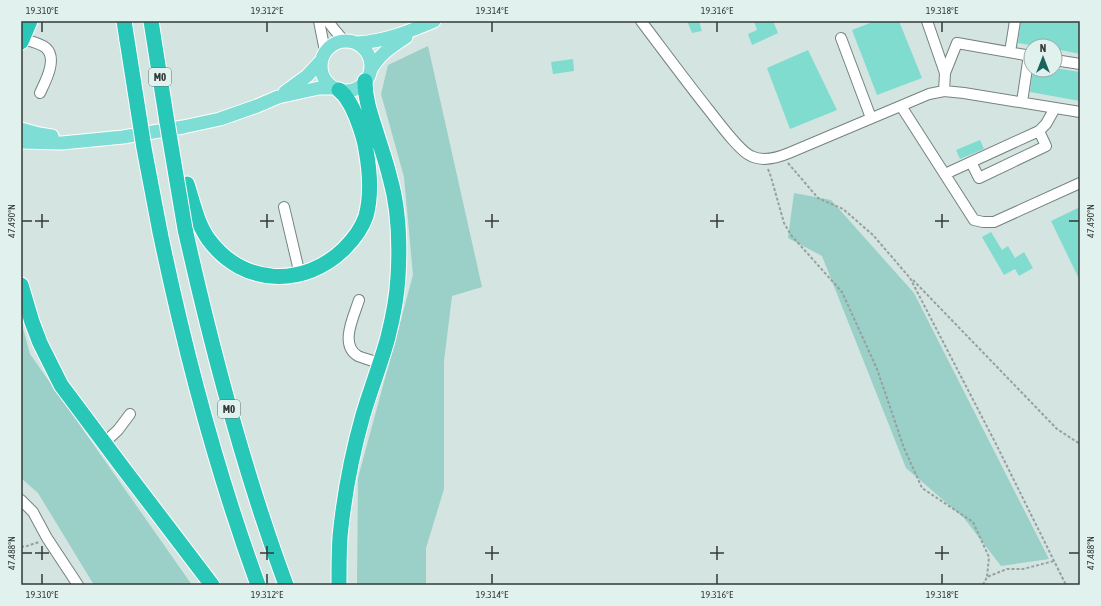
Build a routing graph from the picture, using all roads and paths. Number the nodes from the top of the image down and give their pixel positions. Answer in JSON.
{"nodes":[{"id":1,"x":30,"y":21,"type":"edge"},
{"id":2,"x":124,"y":21,"type":"edge"},
{"id":3,"x":319,"y":21,"type":"edge"},
{"id":4,"x":328,"y":21,"type":"edge"},
{"id":5,"x":641,"y":21,"type":"edge"},
{"id":6,"x":927,"y":21,"type":"edge"},
{"id":7,"x":1015,"y":21,"type":"edge"},
{"id":8,"x":430,"y":23,"type":"edge"},
{"id":9,"x":152,"y":27,"type":"edge"},
{"id":10,"x":841,"y":38,"type":"dead end"},
{"id":11,"x":22,"y":40,"type":"edge"},
{"id":12,"x":344,"y":41,"type":"junction"},
{"id":13,"x":358,"y":43,"type":"junction"},
{"id":14,"x":1010,"y":52,"type":"junction"},
{"id":15,"x":1023,"y":54,"type":"edge"},
{"id":16,"x":323,"y":56,"type":"junction"},
{"id":17,"x":1063,"y":61,"type":"edge"},
{"id":18,"x":1080,"y":64,"type":"edge"},
{"id":19,"x":945,"y":73,"type":"junction"},
{"id":20,"x":368,"y":75,"type":"junction"},
{"id":21,"x":1026,"y":78,"type":"edge"},
{"id":22,"x":336,"y":89,"type":"junction"},
{"id":23,"x":944,"y":91,"type":"junction"},
{"id":24,"x":40,"y":93,"type":"dead end"},
{"id":25,"x":278,"y":97,"type":"junction"},
{"id":26,"x":1022,"y":102,"type":"junction"},
{"id":27,"x":901,"y":106,"type":"junction"},
{"id":28,"x":1055,"y":108,"type":"junction"},
{"id":29,"x":1080,"y":112,"type":"edge"},
{"id":30,"x":871,"y":118,"type":"junction"},
{"id":31,"x":167,"y":122,"type":"junction"},
{"id":32,"x":21,"y":129,"type":"edge"},
{"id":33,"x":1039,"y":131,"type":"junction"},
{"id":34,"x":85,"y":140,"type":"junction"},
{"id":35,"x":21,"y":142,"type":"edge"},
{"id":36,"x":782,"y":156,"type":"junction"},
{"id":37,"x":763,"y":159,"type":"junction"},
{"id":38,"x":971,"y":162,"type":"junction"},
{"id":39,"x":945,"y":174,"type":"junction"},
{"id":40,"x":1080,"y":183,"type":"edge"},
{"id":41,"x":284,"y":208,"type":"dead end"},
{"id":42,"x":300,"y":275,"type":"junction"},
{"id":43,"x":910,"y":278,"type":"junction"},
{"id":44,"x":21,"y":284,"type":"edge"},
{"id":45,"x":359,"y":300,"type":"dead end"},
{"id":46,"x":380,"y":363,"type":"junction"},
{"id":47,"x":130,"y":414,"type":"dead end"},
{"id":48,"x":104,"y":443,"type":"junction"},
{"id":49,"x":1080,"y":444,"type":"edge"},
{"id":50,"x":21,"y":500,"type":"edge"},
{"id":51,"x":47,"y":538,"type":"junction"},
{"id":52,"x":21,"y":547,"type":"edge"},
{"id":53,"x":1054,"y":561,"type":"junction"},
{"id":54,"x":987,"y":577,"type":"junction"},
{"id":55,"x":78,"y":585,"type":"edge"},
{"id":56,"x":212,"y":585,"type":"edge"},
{"id":57,"x":258,"y":585,"type":"edge"},
{"id":58,"x":286,"y":585,"type":"edge"},
{"id":59,"x":340,"y":585,"type":"edge"},
{"id":60,"x":983,"y":585,"type":"edge"},
{"id":61,"x":1066,"y":585,"type":"edge"}],
"edges":[{"from":1,"to":11,"type":"highway"},
{"from":2,"to":57,"type":"highway","number":"M0","bridge":true},
{"from":3,"to":16,"type":"street"},
{"from":4,"to":12,"type":"street"},
{"from":5,"to":37,"type":"street"},
{"from":6,"to":19,"type":"street"},
{"from":7,"to":14,"type":"street"},
{"from":8,"to":13,"type":"main road"},
{"from":8,"to":20,"type":"main road"},
{"from":9,"to":31,"type":"highway","number":"M0"},
{"from":10,"to":30,"type":"street"},
{"from":11,"to":24,"type":"street"},
{"from":12,"to":13,"type":"main road"},
{"from":12,"to":16,"type":"main road"},
{"from":13,"to":20,"type":"main road"},
{"from":14,"to":15,"type":"street"},
{"from":14,"to":19,"type":"street"},
{"from":16,"to":22,"type":"main road"},
{"from":16,"to":25,"type":"main road"},
{"from":17,"to":18,"type":"street"},
{"from":19,"to":23,"type":"street"},
{"from":20,"to":22,"type":"main road"},
{"from":20,"to":46,"type":"highway"},
{"from":21,"to":26,"type":"street"},
{"from":22,"to":25,"type":"main road"},
{"from":22,"to":42,"type":"highway"},
{"from":23,"to":26,"type":"street"},
{"from":23,"to":27,"type":"street"},
{"from":25,"to":34,"type":"main road"},
{"from":26,"to":28,"type":"street"},
{"from":27,"to":30,"type":"street"},
{"from":27,"to":39,"type":"street"},
{"from":28,"to":29,"type":"street"},
{"from":28,"to":33,"type":"street"},
{"from":30,"to":36,"type":"street"},
{"from":31,"to":42,"type":"highway","bridge":true},
{"from":31,"to":58,"type":"highway","number":"M0","bridge":true},
{"from":32,"to":34,"type":"main road"},
{"from":33,"to":38,"type":"street"},
{"from":33,"to":38,"type":"street"},
{"from":34,"to":35,"type":"main road"},
{"from":36,"to":37,"type":"street"},
{"from":36,"to":43,"type":"path"},
{"from":37,"to":54,"type":"path"},
{"from":38,"to":39,"type":"street"},
{"from":39,"to":40,"type":"street"},
{"from":41,"to":42,"type":"street"},
{"from":43,"to":49,"type":"path"},
{"from":43,"to":53,"type":"path"},
{"from":44,"to":48,"type":"highway"},
{"from":45,"to":46,"type":"street"},
{"from":46,"to":59,"type":"highway"},
{"from":47,"to":48,"type":"street"},
{"from":48,"to":56,"type":"highway"},
{"from":50,"to":51,"type":"street"},
{"from":51,"to":52,"type":"path"},
{"from":51,"to":55,"type":"street"},
{"from":53,"to":54,"type":"path"},
{"from":53,"to":61,"type":"path"},
{"from":54,"to":60,"type":"path"}]}
